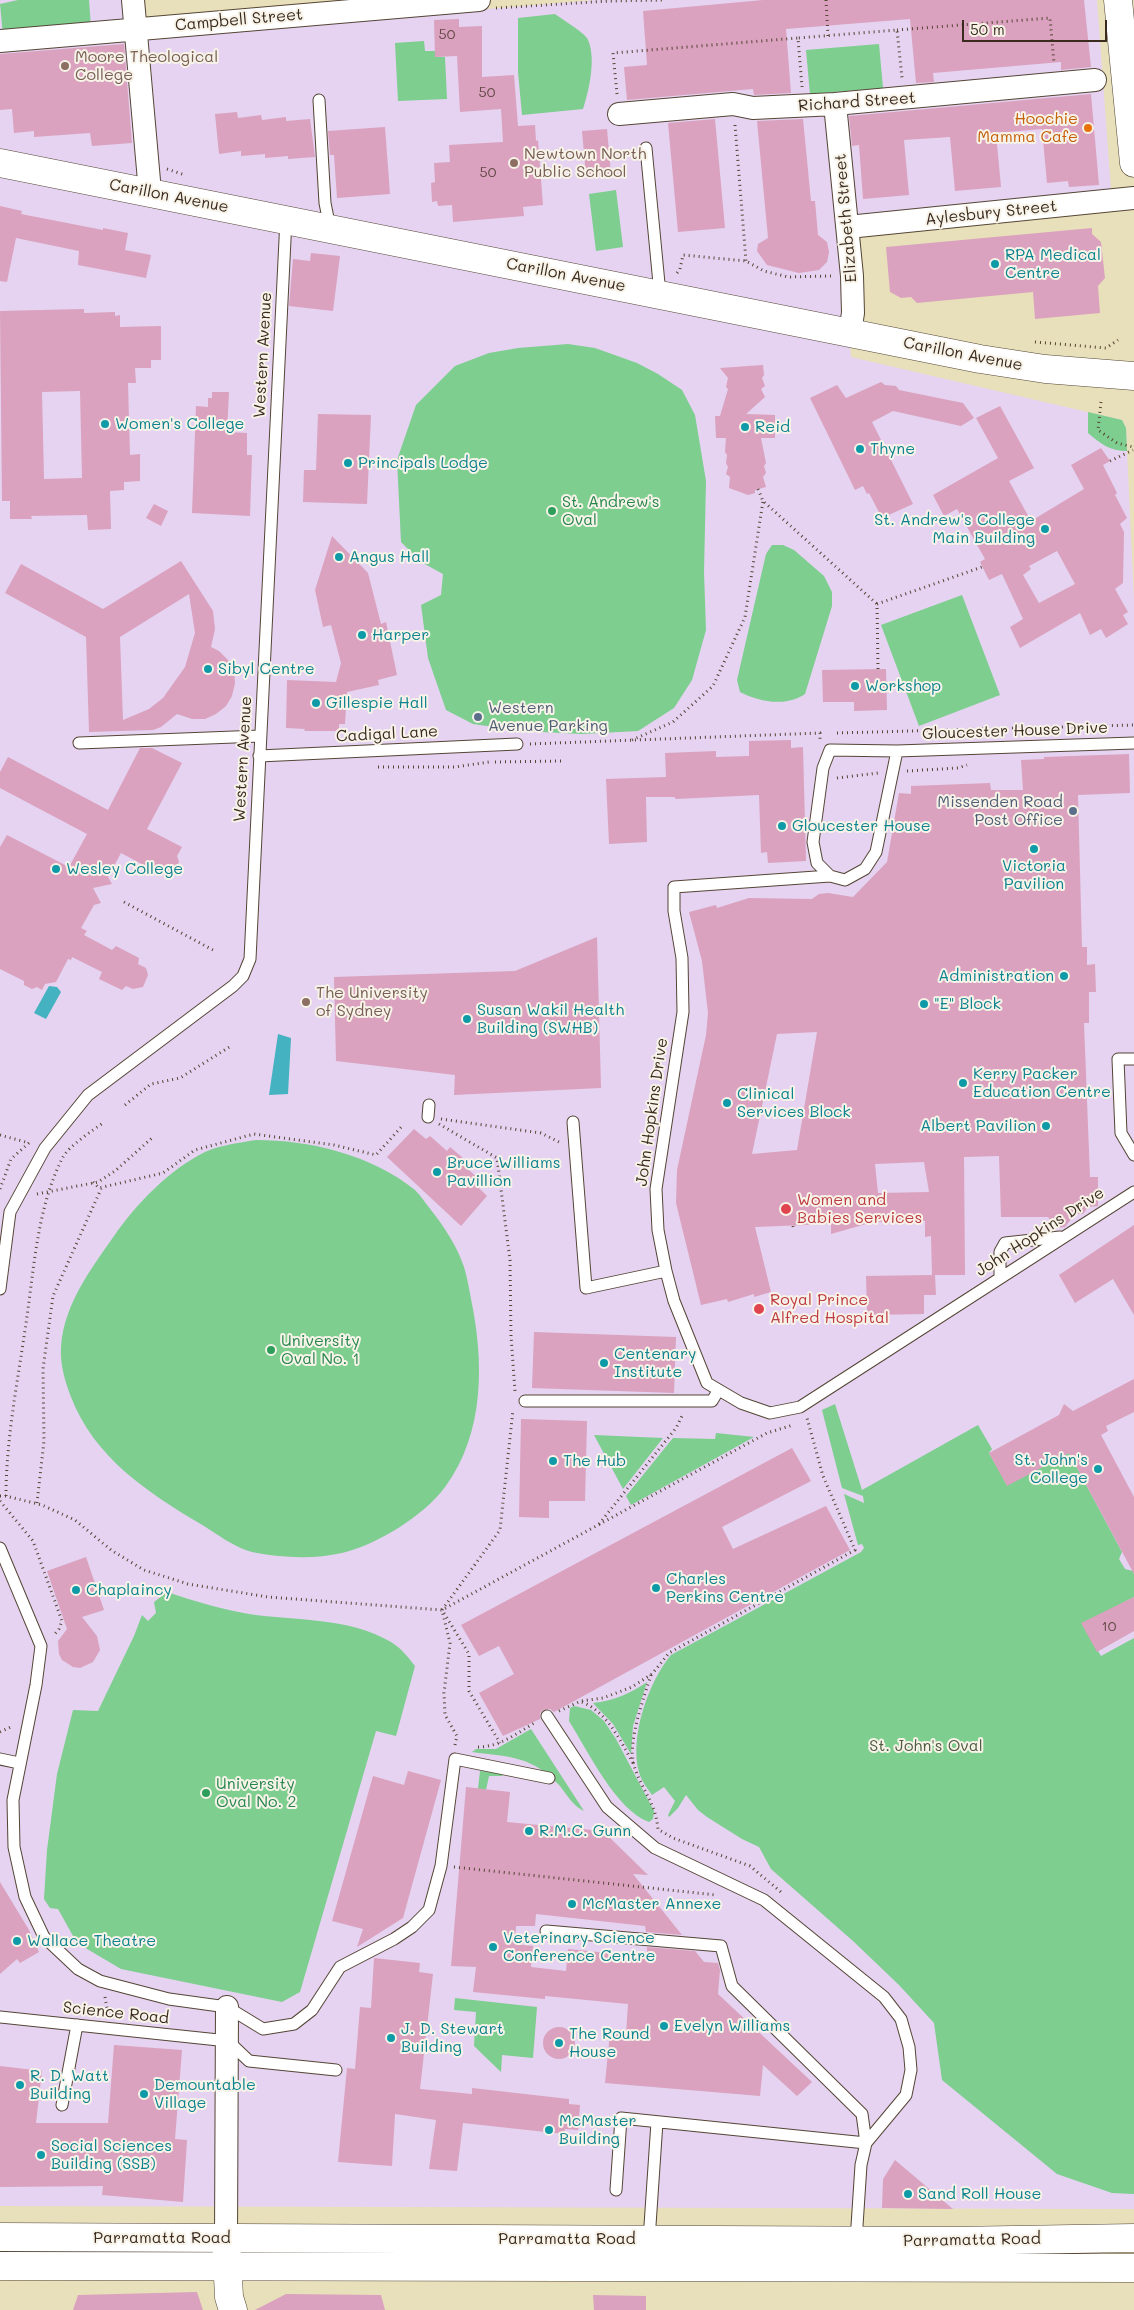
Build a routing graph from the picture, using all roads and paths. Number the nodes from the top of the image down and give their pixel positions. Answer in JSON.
{"nodes":[{"id":1,"x":133,"y":0,"type":"edge"},
{"id":2,"x":665,"y":0,"type":"edge"},
{"id":3,"x":826,"y":0,"type":"edge"},
{"id":4,"x":1118,"y":0,"type":"edge"},
{"id":5,"x":484,"y":4,"type":"edge"},
{"id":6,"x":136,"y":29,"type":"junction"},
{"id":7,"x":897,"y":30,"type":"junction"},
{"id":8,"x":828,"y":36,"type":"junction"},
{"id":9,"x":798,"y":38,"type":"junction"},
{"id":10,"x":0,"y":41,"type":"edge"},
{"id":11,"x":1095,"y":80,"type":"dead end"},
{"id":12,"x":1056,"y":84,"type":"junction"},
{"id":13,"x":904,"y":98,"type":"junction"},
{"id":14,"x":319,"y":100,"type":"dead end"},
{"id":15,"x":835,"y":104,"type":"junction"},
{"id":16,"x":804,"y":106,"type":"junction"},
{"id":17,"x":619,"y":114,"type":"joint"},
{"id":18,"x":736,"y":143,"type":"dead end"},
{"id":19,"x":646,"y":148,"type":"dead end"},
{"id":20,"x":1134,"y":162,"type":"edge"},
{"id":21,"x":0,"y":163,"type":"edge"},
{"id":22,"x":150,"y":192,"type":"junction"},
{"id":23,"x":1134,"y":198,"type":"edge"},
{"id":24,"x":286,"y":219,"type":"junction"},
{"id":25,"x":848,"y":227,"type":"junction"},
{"id":26,"x":330,"y":228,"type":"junction"},
{"id":27,"x":746,"y":261,"type":"junction"},
{"id":28,"x":852,"y":276,"type":"junction"},
{"id":29,"x":668,"y":284,"type":"junction"},
{"id":30,"x":850,"y":332,"type":"junction"},
{"id":31,"x":1118,"y":340,"type":"dead end"},
{"id":32,"x":1029,"y":341,"type":"dead end"},
{"id":33,"x":1134,"y":376,"type":"edge"},
{"id":34,"x":1101,"y":402,"type":"dead end"},
{"id":35,"x":1110,"y":461,"type":"dead end"},
{"id":36,"x":758,"y":489,"type":"dead end"},
{"id":37,"x":763,"y":501,"type":"junction"},
{"id":38,"x":982,"y":567,"type":"dead end"},
{"id":39,"x":877,"y":604,"type":"junction"},
{"id":40,"x":878,"y":669,"type":"dead end"},
{"id":41,"x":1134,"y":725,"type":"edge"},
{"id":42,"x":820,"y":733,"type":"junction"},
{"id":43,"x":260,"y":736,"type":"junction"},
{"id":44,"x":630,"y":740,"type":"junction"},
{"id":45,"x":79,"y":743,"type":"dead end"},
{"id":46,"x":820,"y":743,"type":"dead end"},
{"id":47,"x":1134,"y":743,"type":"edge"},
{"id":48,"x":517,"y":744,"type":"joint"},
{"id":49,"x":897,"y":751,"type":"junction"},
{"id":50,"x":259,"y":756,"type":"junction"},
{"id":51,"x":562,"y":761,"type":"dead end"},
{"id":52,"x":375,"y":766,"type":"dead end"},
{"id":53,"x":958,"y":768,"type":"dead end"},
{"id":54,"x":893,"y":771,"type":"junction"},
{"id":55,"x":821,"y":780,"type":"junction"},
{"id":56,"x":830,"y":876,"type":"junction"},
{"id":57,"x":124,"y":902,"type":"dead end"},
{"id":58,"x":212,"y":950,"type":"dead end"},
{"id":59,"x":231,"y":1046,"type":"dead end"},
{"id":60,"x":1134,"y":1059,"type":"edge"},
{"id":61,"x":126,"y":1105,"type":"dead end"},
{"id":62,"x":573,"y":1122,"type":"dead end"},
{"id":63,"x":103,"y":1123,"type":"dead end"},
{"id":64,"x":403,"y":1125,"type":"dead end"},
{"id":65,"x":0,"y":1135,"type":"edge"},
{"id":66,"x":152,"y":1138,"type":"dead end"},
{"id":67,"x":29,"y":1143,"type":"dead end"},
{"id":68,"x":574,"y":1149,"type":"junction"},
{"id":69,"x":1134,"y":1155,"type":"edge"},
{"id":70,"x":93,"y":1182,"type":"junction"},
{"id":71,"x":101,"y":1188,"type":"junction"},
{"id":72,"x":50,"y":1192,"type":"junction"},
{"id":73,"x":1134,"y":1192,"type":"edge"},
{"id":74,"x":17,"y":1198,"type":"junction"},
{"id":75,"x":5,"y":1212,"type":"edge"},
{"id":76,"x":1064,"y":1236,"type":"junction"},
{"id":77,"x":666,"y":1271,"type":"junction"},
{"id":78,"x":1000,"y":1278,"type":"junction"},
{"id":79,"x":0,"y":1289,"type":"edge"},
{"id":80,"x":718,"y":1391,"type":"junction"},
{"id":81,"x":515,"y":1392,"type":"dead end"},
{"id":82,"x":520,"y":1401,"type":"joint"},
{"id":83,"x":692,"y":1416,"type":"dead end"},
{"id":84,"x":0,"y":1496,"type":"edge"},
{"id":85,"x":6,"y":1496,"type":"junction"},
{"id":86,"x":0,"y":1501,"type":"edge"},
{"id":87,"x":37,"y":1504,"type":"junction"},
{"id":88,"x":597,"y":1526,"type":"junction"},
{"id":89,"x":0,"y":1548,"type":"edge"},
{"id":90,"x":442,"y":1610,"type":"junction"},
{"id":91,"x":52,"y":1642,"type":"dead end"},
{"id":92,"x":652,"y":1674,"type":"junction"},
{"id":93,"x":581,"y":1701,"type":"junction"},
{"id":94,"x":560,"y":1711,"type":"junction"},
{"id":95,"x":547,"y":1716,"type":"junction"},
{"id":96,"x":563,"y":1717,"type":"dead end"},
{"id":97,"x":15,"y":1718,"type":"dead end"},
{"id":98,"x":0,"y":1732,"type":"edge"},
{"id":99,"x":500,"y":1743,"type":"junction"},
{"id":100,"x":470,"y":1747,"type":"dead end"},
{"id":101,"x":462,"y":1748,"type":"dead end"},
{"id":102,"x":0,"y":1759,"type":"edge"},
{"id":103,"x":19,"y":1763,"type":"junction"},
{"id":104,"x":633,"y":1763,"type":"junction"},
{"id":105,"x":549,"y":1778,"type":"dead end"},
{"id":106,"x":650,"y":1826,"type":"dead end"},
{"id":107,"x":658,"y":1830,"type":"junction"},
{"id":108,"x":440,"y":1866,"type":"junction"},
{"id":109,"x":783,"y":1894,"type":"dead end"},
{"id":110,"x":725,"y":1896,"type":"dead end"},
{"id":111,"x":546,"y":1931,"type":"dead end"},
{"id":112,"x":105,"y":1993,"type":"dead end"},
{"id":113,"x":227,"y":2007,"type":"junction"},
{"id":114,"x":108,"y":2014,"type":"dead end"},
{"id":115,"x":0,"y":2018,"type":"edge"},
{"id":116,"x":77,"y":2025,"type":"junction"},
{"id":117,"x":228,"y":2041,"type":"junction"},
{"id":118,"x":336,"y":2070,"type":"dead end"},
{"id":119,"x":62,"y":2105,"type":"dead end"},
{"id":120,"x":657,"y":2122,"type":"junction"},
{"id":121,"x":866,"y":2143,"type":"junction"},
{"id":122,"x":616,"y":2190,"type":"dead end"},
{"id":123,"x":0,"y":2237,"type":"edge"},
{"id":124,"x":226,"y":2238,"type":"junction"},
{"id":125,"x":1134,"y":2238,"type":"edge"},
{"id":126,"x":649,"y":2240,"type":"junction"},
{"id":127,"x":856,"y":2241,"type":"junction"},
{"id":128,"x":227,"y":2265,"type":"junction"},
{"id":129,"x":0,"y":2266,"type":"edge"},
{"id":130,"x":1134,"y":2268,"type":"edge"},
{"id":131,"x":233,"y":2310,"type":"edge"}],
"edges":[{"from":1,"to":6,"type":"street"},
{"from":2,"to":5,"type":"path"},
{"from":3,"to":8,"type":"path"},
{"from":4,"to":20,"type":"main road"},
{"from":5,"to":6,"type":"street","name":"Campbell Street"},
{"from":6,"to":10,"type":"street","name":"Campbell Street"},
{"from":6,"to":22,"type":"street"},
{"from":7,"to":8,"type":"path"},
{"from":7,"to":12,"type":"path"},
{"from":7,"to":13,"type":"path"},
{"from":8,"to":9,"type":"path"},
{"from":9,"to":16,"type":"path"},
{"from":9,"to":17,"type":"path"},
{"from":11,"to":12,"type":"street","name":"Richard Street"},
{"from":12,"to":13,"type":"street","name":"Richard Street"},
{"from":13,"to":15,"type":"street","name":"Richard Street"},
{"from":14,"to":26,"type":"lane"},
{"from":15,"to":16,"type":"street","name":"Richard Street"},
{"from":15,"to":25,"type":"street","name":"Elizabeth Street"},
{"from":16,"to":17,"type":"street","name":"Richard Street"},
{"from":18,"to":27,"type":"path"},
{"from":19,"to":29,"type":"lane"},
{"from":21,"to":22,"type":"main road","name":"Carillon Avenue"},
{"from":22,"to":24,"type":"main road","name":"Carillon Avenue"},
{"from":23,"to":25,"type":"street","name":"Aylesbury Street"},
{"from":24,"to":26,"type":"main road","name":"Carillon Avenue"},
{"from":24,"to":43,"type":"lane","name":"Western Avenue"},
{"from":25,"to":28,"type":"street","name":"Elizabeth Street"},
{"from":26,"to":29,"type":"main road","name":"Carillon Avenue"},
{"from":27,"to":28,"type":"path"},
{"from":27,"to":29,"type":"path"},
{"from":28,"to":30,"type":"street","name":"Elizabeth Street"},
{"from":29,"to":30,"type":"main road","name":"Carillon Avenue"},
{"from":30,"to":33,"type":"main road","name":"Carillon Avenue"},
{"from":31,"to":32,"type":"path","name":"Carillon Avenue"},
{"from":34,"to":35,"type":"path"},
{"from":36,"to":37,"type":"path"},
{"from":37,"to":39,"type":"path"},
{"from":37,"to":44,"type":"path"},
{"from":38,"to":39,"type":"path"},
{"from":39,"to":40,"type":"path"},
{"from":41,"to":42,"type":"path"},
{"from":42,"to":44,"type":"path"},
{"from":42,"to":46,"type":"path"},
{"from":43,"to":45,"type":"lane"},
{"from":43,"to":50,"type":"lane","name":"Western Avenue"},
{"from":44,"to":48,"type":"path"},
{"from":47,"to":49,"type":"lane","name":"Gloucester House Drive"},
{"from":48,"to":50,"type":"lane","name":"Cadigal Lane"},
{"from":49,"to":54,"type":"lane"},
{"from":49,"to":55,"type":"lane","name":"Gloucester House Drive"},
{"from":50,"to":74,"type":"lane","name":"Western Avenue"},
{"from":51,"to":52,"type":"path"},
{"from":53,"to":54,"type":"path"},
{"from":54,"to":55,"type":"path"},
{"from":54,"to":56,"type":"lane"},
{"from":55,"to":56,"type":"lane"},
{"from":56,"to":77,"type":"lane","name":"John Hopkins Drive"},
{"from":57,"to":58,"type":"path"},
{"from":59,"to":61,"type":"path"},
{"from":60,"to":69,"type":"lane"},
{"from":62,"to":68,"type":"lane"},
{"from":63,"to":72,"type":"path"},
{"from":64,"to":71,"type":"path"},
{"from":65,"to":67,"type":"path"},
{"from":66,"to":70,"type":"path"},
{"from":68,"to":77,"type":"lane"},
{"from":68,"to":81,"type":"path"},
{"from":70,"to":71,"type":"path"},
{"from":70,"to":72,"type":"path"},
{"from":71,"to":87,"type":"path"},
{"from":72,"to":74,"type":"path"},
{"from":72,"to":85,"type":"path"},
{"from":73,"to":76,"type":"lane","name":"John Hopkins Drive"},
{"from":74,"to":75,"type":"lane","name":"Western Avenue"},
{"from":75,"to":79,"type":"lane","name":"Western Avenue"},
{"from":76,"to":78,"type":"lane","name":"John Hopkins Drive"},
{"from":76,"to":78,"type":"lane"},
{"from":77,"to":80,"type":"lane","name":"John Hopkins Drive"},
{"from":78,"to":80,"type":"lane","name":"John Hopkins Drive"},
{"from":80,"to":82,"type":"lane"},
{"from":82,"to":90,"type":"path"},
{"from":83,"to":88,"type":"path"},
{"from":84,"to":85,"type":"path"},
{"from":85,"to":87,"type":"path"},
{"from":86,"to":91,"type":"path"},
{"from":87,"to":90,"type":"path"},
{"from":88,"to":90,"type":"path"},
{"from":88,"to":92,"type":"path"},
{"from":89,"to":103,"type":"lane"},
{"from":90,"to":99,"type":"path"},
{"from":90,"to":101,"type":"path"},
{"from":92,"to":93,"type":"path"},
{"from":92,"to":104,"type":"path"},
{"from":93,"to":94,"type":"path"},
{"from":93,"to":104,"type":"path"},
{"from":94,"to":95,"type":"path"},
{"from":94,"to":96,"type":"path"},
{"from":95,"to":99,"type":"path"},
{"from":95,"to":121,"type":"lane"},
{"from":97,"to":98,"type":"path"},
{"from":99,"to":100,"type":"path"},
{"from":102,"to":103,"type":"lane"},
{"from":103,"to":113,"type":"lane"},
{"from":104,"to":107,"type":"path"},
{"from":105,"to":108,"type":"lane"},
{"from":106,"to":107,"type":"path"},
{"from":107,"to":109,"type":"path"},
{"from":108,"to":110,"type":"path"},
{"from":108,"to":113,"type":"lane"},
{"from":111,"to":121,"type":"lane"},
{"from":112,"to":114,"type":"path"},
{"from":113,"to":117,"type":"street"},
{"from":115,"to":116,"type":"lane","name":"Science Road"},
{"from":116,"to":117,"type":"lane","name":"Science Road"},
{"from":116,"to":119,"type":"lane"},
{"from":117,"to":118,"type":"lane"},
{"from":117,"to":124,"type":"street"},
{"from":120,"to":121,"type":"lane"},
{"from":120,"to":122,"type":"lane"},
{"from":120,"to":126,"type":"lane"},
{"from":121,"to":127,"type":"lane"},
{"from":123,"to":124,"type":"main road","name":"Parramatta Road"},
{"from":124,"to":126,"type":"main road","name":"Parramatta Road"},
{"from":124,"to":128,"type":"main road"},
{"from":125,"to":127,"type":"main road","name":"Parramatta Road"},
{"from":126,"to":127,"type":"main road","name":"Parramatta Road"},
{"from":128,"to":129,"type":"main road","name":"Parramatta Road"},
{"from":128,"to":130,"type":"main road","name":"Parramatta Road"},
{"from":128,"to":131,"type":"main road"}]}
